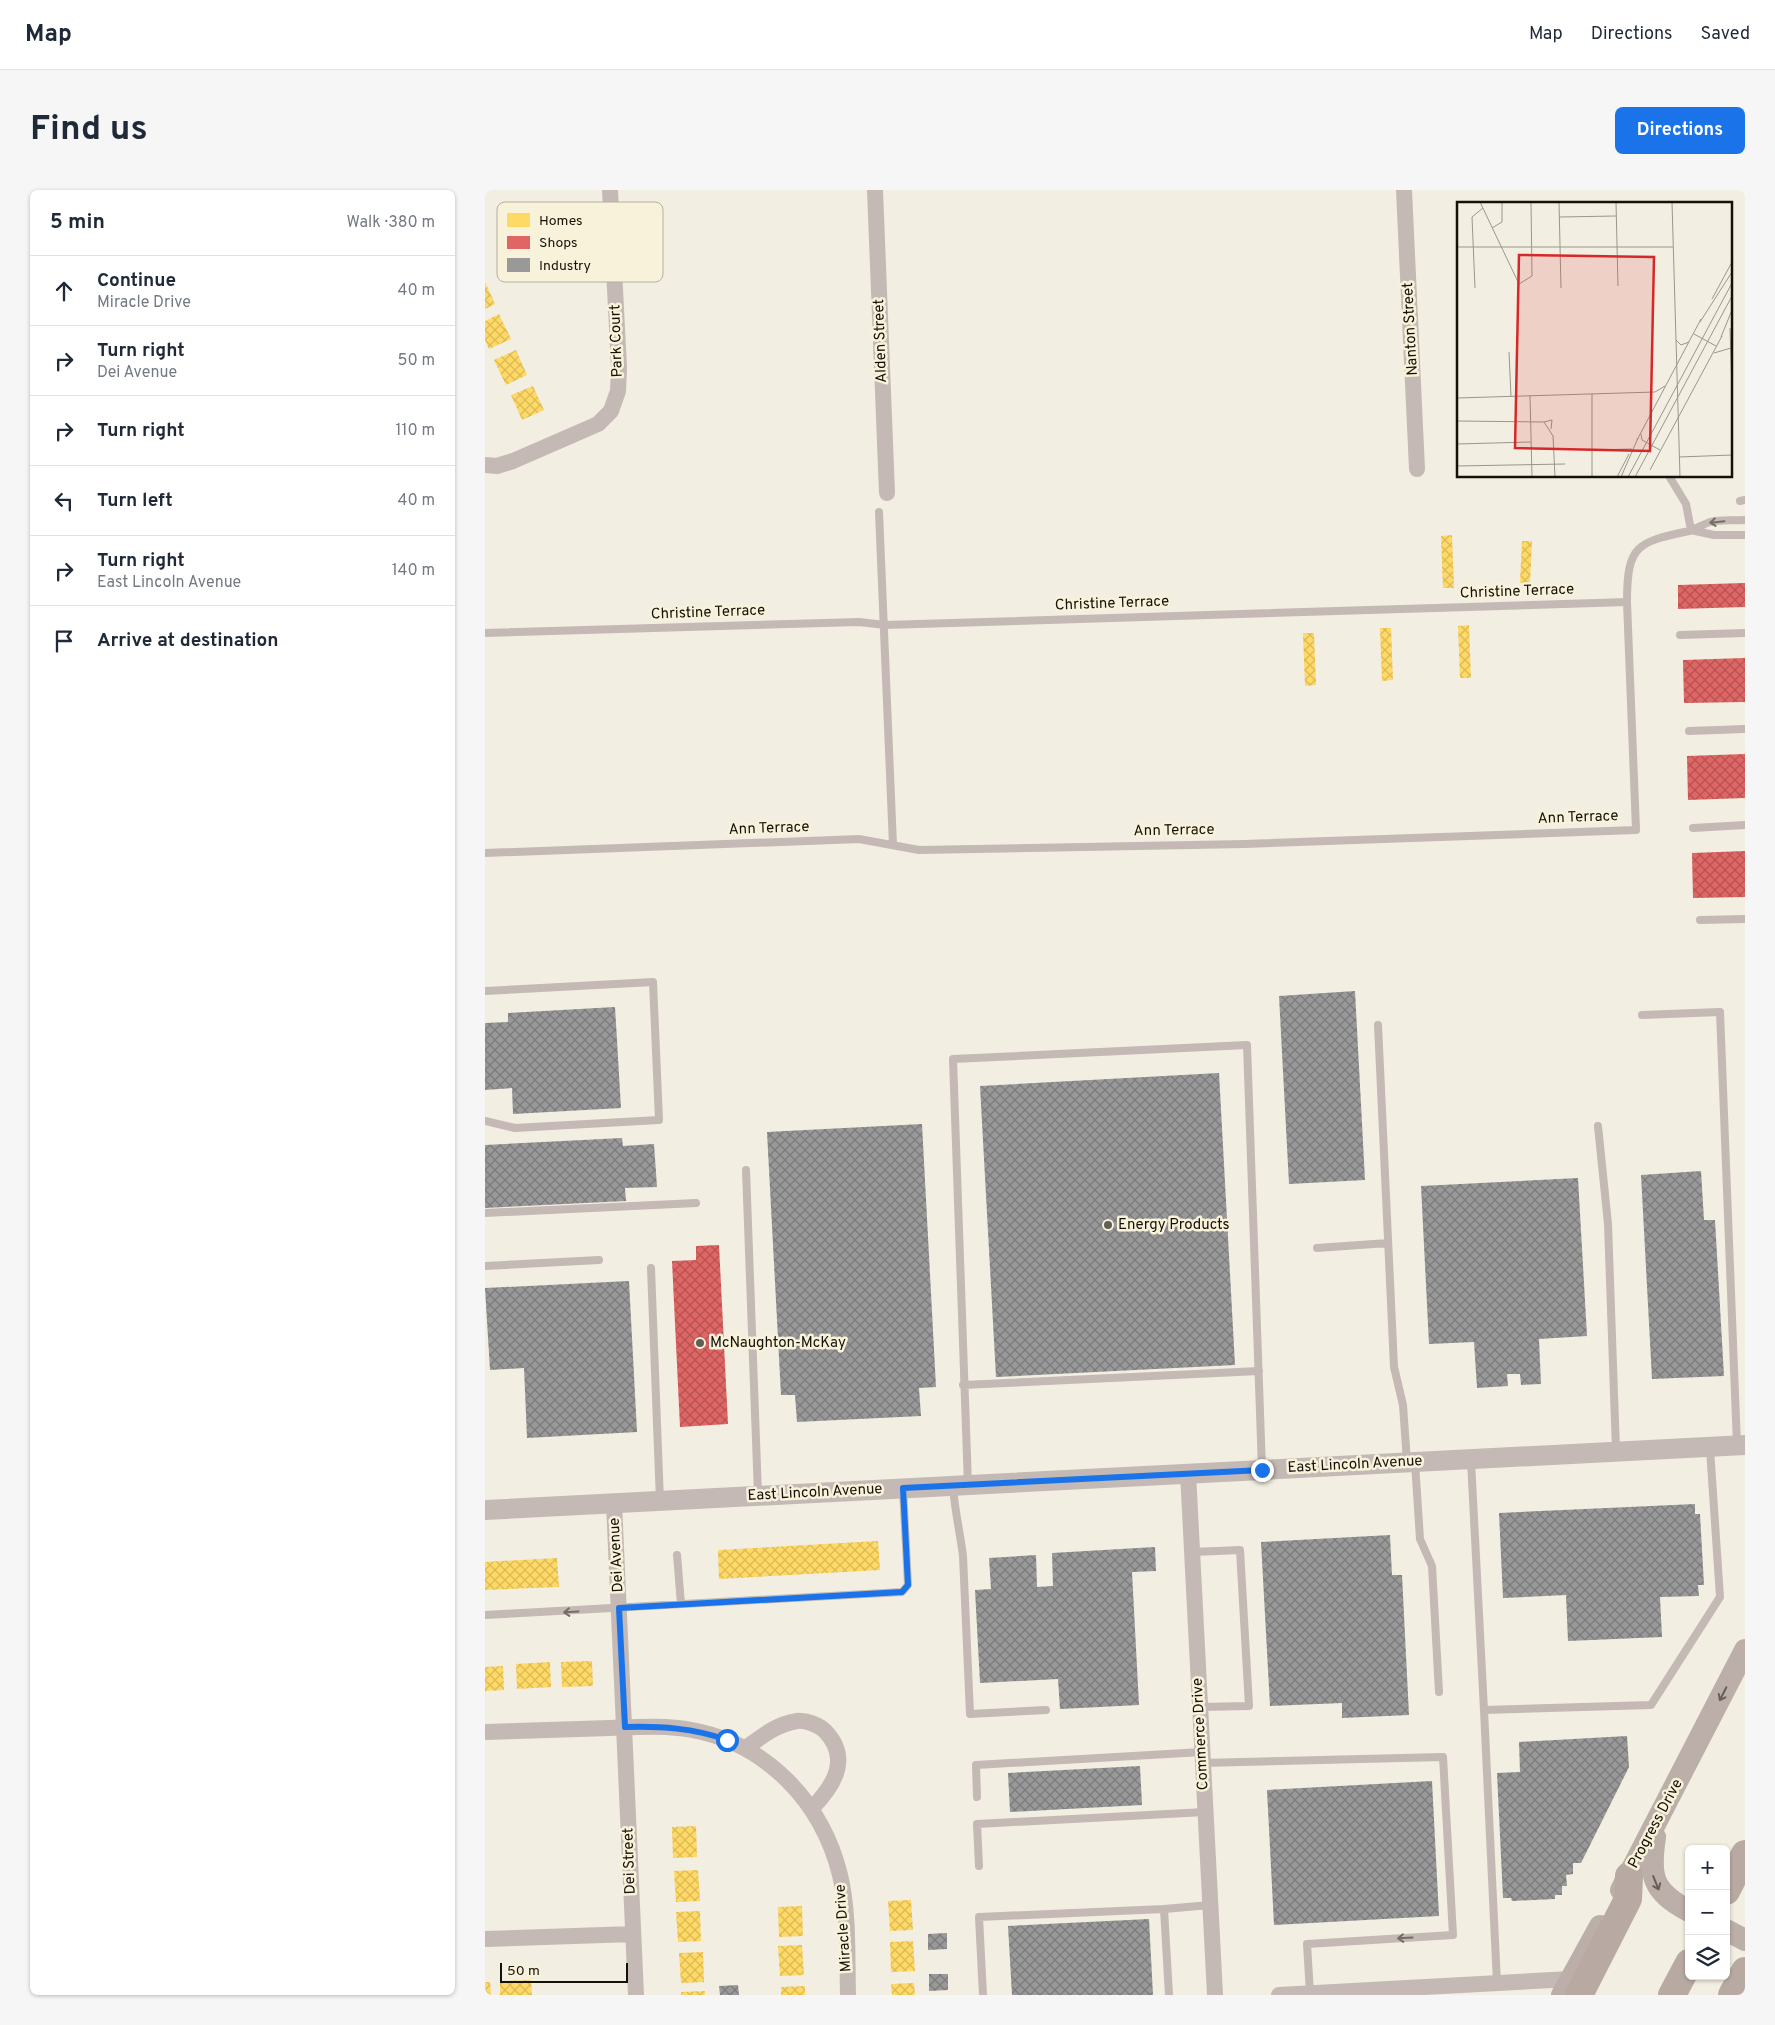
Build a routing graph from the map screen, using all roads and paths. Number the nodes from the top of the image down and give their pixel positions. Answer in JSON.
{"nodes":[{"id":1,"x":875,"y":190,"type":"edge"},
{"id":2,"x":1404,"y":190,"type":"edge"},
{"id":3,"x":615,"y":282,"type":"edge"},
{"id":4,"x":485,"y":466,"type":"edge"},
{"id":5,"x":1417,"y":469,"type":"dead end"},
{"id":6,"x":1670,"y":478,"type":"edge"},
{"id":7,"x":887,"y":493,"type":"dead end"},
{"id":8,"x":879,"y":512,"type":"dead end"},
{"id":9,"x":1745,"y":520,"type":"edge"},
{"id":10,"x":1691,"y":530,"type":"junction"},
{"id":11,"x":1745,"y":535,"type":"edge"},
{"id":12,"x":1627,"y":602,"type":"junction"},
{"id":13,"x":885,"y":625,"type":"junction"},
{"id":14,"x":485,"y":633,"type":"edge"},
{"id":15,"x":1745,"y":633,"type":"edge"},
{"id":16,"x":1680,"y":635,"type":"dead end"},
{"id":17,"x":1745,"y":729,"type":"edge"},
{"id":18,"x":1689,"y":731,"type":"dead end"},
{"id":19,"x":1745,"y":825,"type":"edge"},
{"id":20,"x":1693,"y":828,"type":"dead end"},
{"id":21,"x":893,"y":846,"type":"junction"},
{"id":22,"x":485,"y":853,"type":"edge"},
{"id":23,"x":1745,"y":919,"type":"edge"},
{"id":24,"x":1700,"y":920,"type":"dead end"},
{"id":25,"x":485,"y":991,"type":"edge"},
{"id":26,"x":1642,"y":1015,"type":"dead end"},
{"id":27,"x":1378,"y":1025,"type":"dead end"},
{"id":28,"x":485,"y":1122,"type":"edge"},
{"id":29,"x":1598,"y":1126,"type":"dead end"},
{"id":30,"x":746,"y":1170,"type":"dead end"},
{"id":31,"x":696,"y":1203,"type":"dead end"},
{"id":32,"x":485,"y":1213,"type":"edge"},
{"id":33,"x":1388,"y":1243,"type":"junction"},
{"id":34,"x":1317,"y":1248,"type":"dead end"},
{"id":35,"x":599,"y":1260,"type":"dead end"},
{"id":36,"x":485,"y":1266,"type":"edge"},
{"id":37,"x":651,"y":1268,"type":"dead end"},
{"id":38,"x":1259,"y":1371,"type":"junction"},
{"id":39,"x":963,"y":1386,"type":"junction"},
{"id":40,"x":1741,"y":1445,"type":"edge"},
{"id":41,"x":1710,"y":1447,"type":"junction"},
{"id":42,"x":1616,"y":1452,"type":"junction"},
{"id":43,"x":1471,"y":1459,"type":"junction"},
{"id":44,"x":1411,"y":1462,"type":"junction"},
{"id":45,"x":1262,"y":1470,"type":"junction"},
{"id":46,"x":1188,"y":1473,"type":"junction"},
{"id":47,"x":961,"y":1485,"type":"junction"},
{"id":48,"x":903,"y":1488,"type":"junction"},
{"id":49,"x":758,"y":1496,"type":"junction"},
{"id":50,"x":661,"y":1501,"type":"junction"},
{"id":51,"x":614,"y":1503,"type":"junction"},
{"id":52,"x":485,"y":1510,"type":"edge"},
{"id":53,"x":1193,"y":1552,"type":"junction"},
{"id":54,"x":677,"y":1555,"type":"dead end"},
{"id":55,"x":681,"y":1604,"type":"junction"},
{"id":56,"x":619,"y":1608,"type":"junction"},
{"id":57,"x":485,"y":1616,"type":"edge"},
{"id":58,"x":1745,"y":1650,"type":"edge"},
{"id":59,"x":1439,"y":1692,"type":"dead end"},
{"id":60,"x":1200,"y":1707,"type":"junction"},
{"id":61,"x":1046,"y":1710,"type":"dead end"},
{"id":62,"x":1484,"y":1710,"type":"junction"},
{"id":63,"x":625,"y":1727,"type":"junction"},
{"id":64,"x":485,"y":1732,"type":"edge"},
{"id":65,"x":747,"y":1748,"type":"junction"},
{"id":66,"x":1202,"y":1757,"type":"junction"},
{"id":67,"x":977,"y":1797,"type":"dead end"},
{"id":68,"x":811,"y":1808,"type":"junction"},
{"id":69,"x":1205,"y":1812,"type":"junction"},
{"id":70,"x":1656,"y":1824,"type":"junction"},
{"id":71,"x":1745,"y":1854,"type":"edge"},
{"id":72,"x":979,"y":1866,"type":"dead end"},
{"id":73,"x":1629,"y":1876,"type":"joint"},
{"id":74,"x":1727,"y":1890,"type":"edge"},
{"id":75,"x":1210,"y":1905,"type":"junction"},
{"id":76,"x":1680,"y":1906,"type":"edge"},
{"id":77,"x":1164,"y":1909,"type":"junction"},
{"id":78,"x":1730,"y":1932,"type":"edge"},
{"id":79,"x":633,"y":1934,"type":"junction"},
{"id":80,"x":485,"y":1940,"type":"edge"},
{"id":81,"x":1745,"y":1940,"type":"edge"},
{"id":82,"x":1685,"y":1971,"type":"edge"},
{"id":83,"x":1745,"y":1971,"type":"edge"},
{"id":84,"x":1489,"y":1988,"type":"edge"},
{"id":85,"x":1570,"y":1990,"type":"edge"},
{"id":86,"x":1310,"y":1993,"type":"junction"},
{"id":87,"x":635,"y":1995,"type":"edge"},
{"id":88,"x":848,"y":1995,"type":"edge"},
{"id":89,"x":983,"y":1995,"type":"edge"},
{"id":90,"x":1169,"y":1995,"type":"edge"},
{"id":91,"x":1215,"y":1995,"type":"edge"},
{"id":92,"x":1279,"y":1995,"type":"edge"},
{"id":93,"x":1672,"y":1995,"type":"edge"},
{"id":94,"x":1732,"y":1995,"type":"edge"}],
"edges":[{"from":1,"to":7,"type":"street","name":"Alden Street"},
{"from":2,"to":5,"type":"street","name":"Nanton Street"},
{"from":3,"to":4,"type":"street","name":"Park Court"},
{"from":6,"to":10,"type":"lane"},
{"from":8,"to":13,"type":"lane"},
{"from":9,"to":10,"type":"lane","one_way":true},
{"from":10,"to":11,"type":"lane"},
{"from":10,"to":12,"type":"lane"},
{"from":12,"to":13,"type":"lane","name":"Christine Terrace"},
{"from":12,"to":21,"type":"lane","name":"Ann Terrace"},
{"from":13,"to":14,"type":"lane","name":"Christine Terrace"},
{"from":13,"to":21,"type":"lane"},
{"from":15,"to":16,"type":"lane"},
{"from":17,"to":18,"type":"lane"},
{"from":19,"to":20,"type":"lane"},
{"from":21,"to":22,"type":"lane","name":"Ann Terrace"},
{"from":23,"to":24,"type":"lane"},
{"from":25,"to":28,"type":"lane"},
{"from":26,"to":40,"type":"lane"},
{"from":27,"to":33,"type":"lane"},
{"from":29,"to":42,"type":"lane"},
{"from":30,"to":49,"type":"lane"},
{"from":31,"to":32,"type":"lane"},
{"from":33,"to":34,"type":"lane"},
{"from":33,"to":44,"type":"lane"},
{"from":35,"to":36,"type":"lane"},
{"from":37,"to":50,"type":"lane"},
{"from":38,"to":39,"type":"lane"},
{"from":38,"to":39,"type":"lane"},
{"from":38,"to":45,"type":"lane"},
{"from":39,"to":47,"type":"lane"},
{"from":40,"to":41,"type":"street","name":"East Lincoln Avenue"},
{"from":41,"to":42,"type":"street","name":"East Lincoln Avenue"},
{"from":41,"to":62,"type":"lane"},
{"from":42,"to":43,"type":"street","name":"East Lincoln Avenue"},
{"from":43,"to":44,"type":"street","name":"East Lincoln Avenue"},
{"from":43,"to":62,"type":"lane"},
{"from":44,"to":45,"type":"street","name":"East Lincoln Avenue"},
{"from":44,"to":59,"type":"lane"},
{"from":45,"to":46,"type":"street","name":"East Lincoln Avenue"},
{"from":46,"to":47,"type":"street","name":"East Lincoln Avenue"},
{"from":46,"to":53,"type":"street","name":"Commerce Drive"},
{"from":47,"to":48,"type":"street","name":"East Lincoln Avenue"},
{"from":47,"to":61,"type":"lane"},
{"from":48,"to":49,"type":"street","name":"East Lincoln Avenue"},
{"from":48,"to":55,"type":"lane"},
{"from":49,"to":50,"type":"street","name":"East Lincoln Avenue"},
{"from":50,"to":51,"type":"street","name":"East Lincoln Avenue"},
{"from":51,"to":52,"type":"street","name":"East Lincoln Avenue"},
{"from":51,"to":56,"type":"street","name":"Dei Avenue"},
{"from":53,"to":60,"type":"street","name":"Commerce Drive"},
{"from":53,"to":60,"type":"lane"},
{"from":54,"to":55,"type":"lane"},
{"from":55,"to":56,"type":"lane"},
{"from":56,"to":57,"type":"lane","one_way":true},
{"from":56,"to":63,"type":"street","name":"Dei Avenue"},
{"from":58,"to":70,"type":"main road","name":"Progress Drive","one_way":true},
{"from":60,"to":66,"type":"street","name":"Commerce Drive"},
{"from":62,"to":84,"type":"lane"},
{"from":63,"to":64,"type":"street","name":"Miracle Drive"},
{"from":63,"to":65,"type":"street","name":"Miracle Drive"},
{"from":63,"to":79,"type":"street","name":"Dei Street"},
{"from":65,"to":68,"type":"street","name":"Miracle Drive"},
{"from":65,"to":68,"type":"street"},
{"from":66,"to":67,"type":"lane"},
{"from":66,"to":69,"type":"street","name":"Commerce Drive"},
{"from":66,"to":86,"type":"lane","one_way":true},
{"from":68,"to":88,"type":"street","name":"Miracle Drive"},
{"from":69,"to":72,"type":"lane"},
{"from":69,"to":75,"type":"street","name":"Commerce Drive"},
{"from":70,"to":73,"type":"main road","name":"Progress Drive"},
{"from":70,"to":76,"type":"main road","one_way":true},
{"from":71,"to":74,"type":"highway"},
{"from":73,"to":85,"type":"highway"},
{"from":75,"to":77,"type":"lane"},
{"from":75,"to":91,"type":"street","name":"Commerce Drive"},
{"from":77,"to":89,"type":"lane"},
{"from":77,"to":90,"type":"lane"},
{"from":78,"to":81,"type":"main road"},
{"from":79,"to":80,"type":"street"},
{"from":79,"to":87,"type":"street","name":"Dei Street"},
{"from":82,"to":93,"type":"highway"},
{"from":83,"to":94,"type":"highway"},
{"from":84,"to":85,"type":"street"},
{"from":84,"to":86,"type":"street"},
{"from":86,"to":92,"type":"street"}]}
